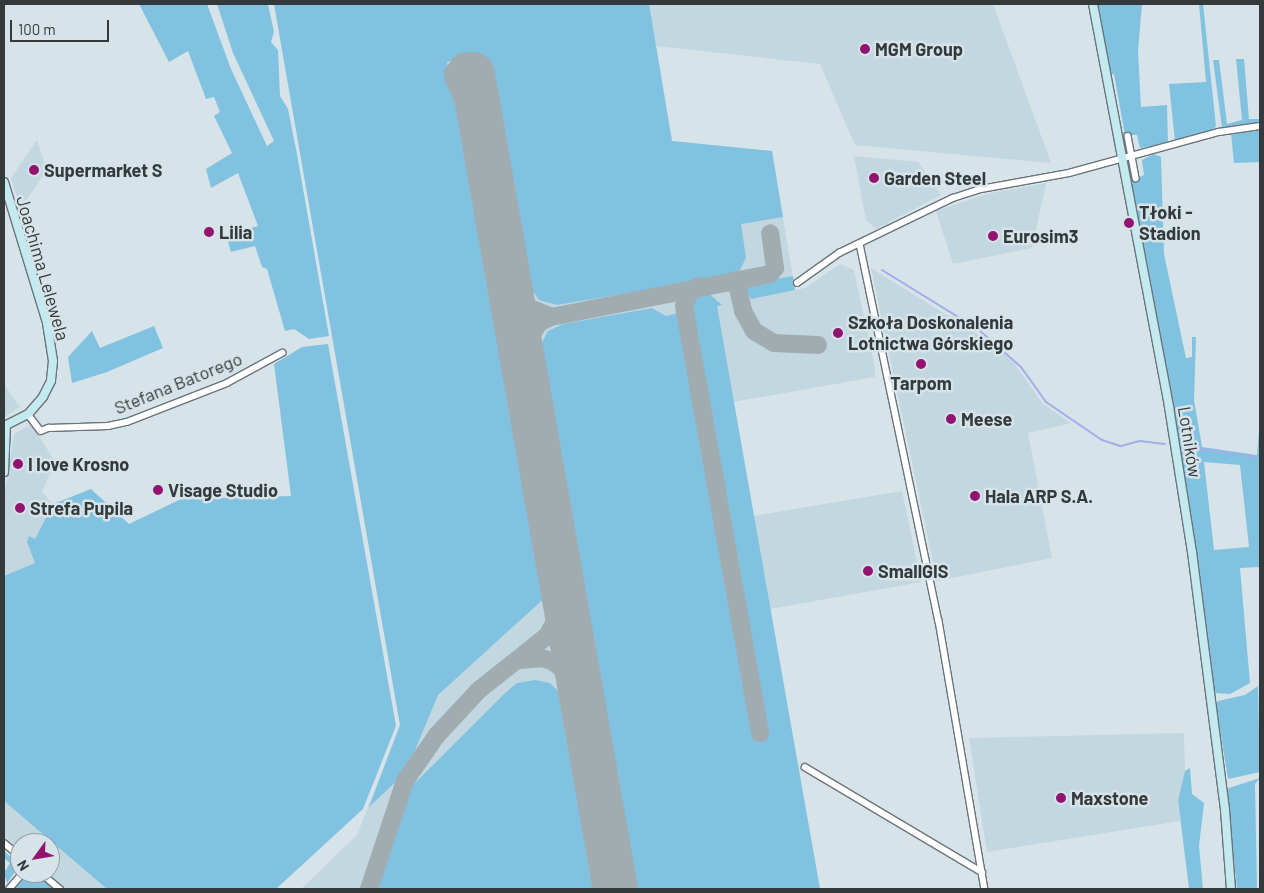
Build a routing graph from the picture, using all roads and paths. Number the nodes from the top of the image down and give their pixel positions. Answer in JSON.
{"nodes":[{"id":1,"x":1093,"y":4,"type":"edge"},
{"id":2,"x":1260,"y":126,"type":"edge"},
{"id":3,"x":1128,"y":136,"type":"dead end"},
{"id":4,"x":1132,"y":157,"type":"junction"},
{"id":5,"x":1121,"y":160,"type":"junction"},
{"id":6,"x":1136,"y":178,"type":"dead end"},
{"id":7,"x":4,"y":182,"type":"edge"},
{"id":8,"x":860,"y":244,"type":"junction"},
{"id":9,"x":797,"y":283,"type":"dead end"},
{"id":10,"x":282,"y":354,"type":"dead end"},
{"id":11,"x":28,"y":414,"type":"junction"},
{"id":12,"x":5,"y":426,"type":"edge"},
{"id":13,"x":4,"y":472,"type":"edge"},
{"id":14,"x":805,"y":767,"type":"dead end"},
{"id":15,"x":982,"y":872,"type":"junction"},
{"id":16,"x":985,"y":889,"type":"edge"},
{"id":17,"x":1231,"y":889,"type":"edge"}],
"edges":[{"from":1,"to":5,"type":"street","name":"Lotników"},
{"from":2,"to":4,"type":"street"},
{"from":3,"to":4,"type":"street"},
{"from":4,"to":5,"type":"street"},
{"from":4,"to":6,"type":"street"},
{"from":5,"to":8,"type":"street"},
{"from":5,"to":17,"type":"street","name":"Lotników"},
{"from":7,"to":11,"type":"street","name":"Joachima Lelewela"},
{"from":8,"to":9,"type":"street"},
{"from":8,"to":15,"type":"street"},
{"from":10,"to":11,"type":"street","name":"Stefana Batorego"},
{"from":11,"to":12,"type":"street"},
{"from":12,"to":13,"type":"street"},
{"from":14,"to":15,"type":"street"},
{"from":15,"to":16,"type":"street"}]}
